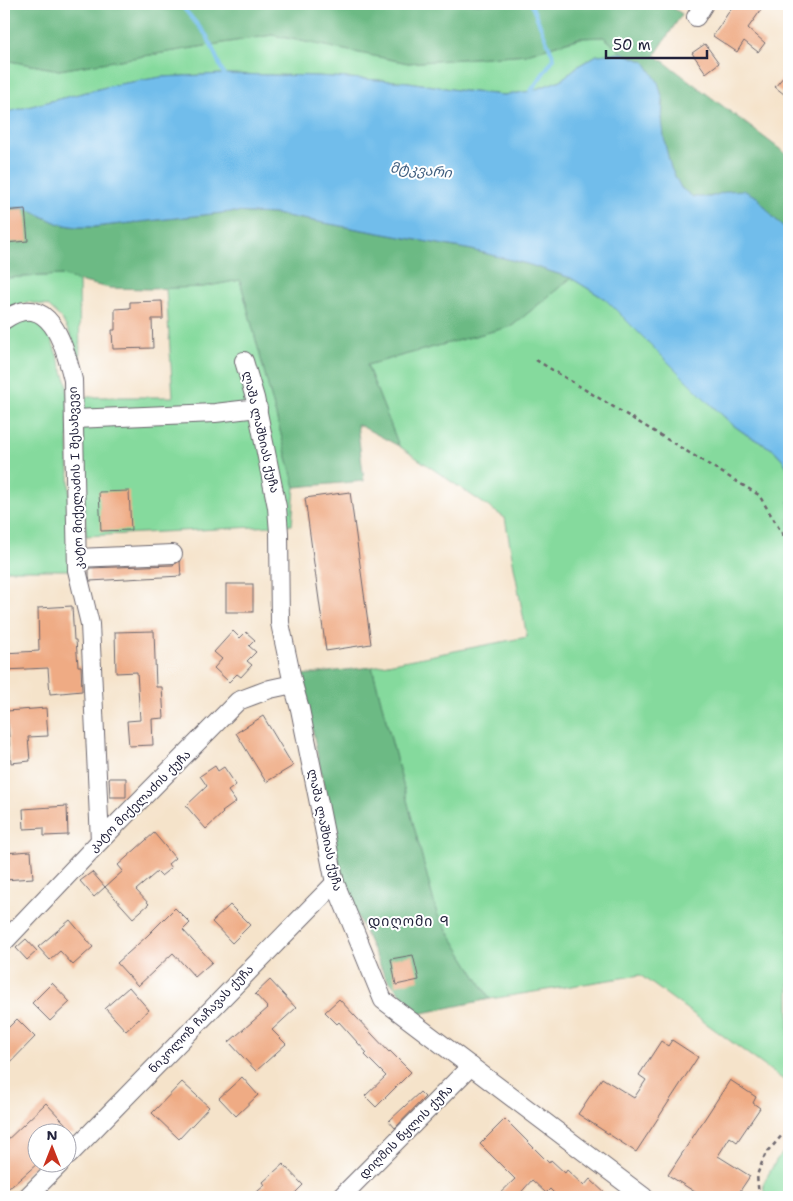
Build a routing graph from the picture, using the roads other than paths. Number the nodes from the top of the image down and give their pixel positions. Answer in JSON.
{"nodes":[{"id":1,"x":4,"y":320,"type":"edge"},
{"id":2,"x":244,"y":361,"type":"dead end"},
{"id":3,"x":258,"y":408,"type":"junction"},
{"id":4,"x":74,"y":418,"type":"junction"},
{"id":5,"x":173,"y":554,"type":"dead end"},
{"id":6,"x":77,"y":558,"type":"junction"},
{"id":7,"x":292,"y":684,"type":"junction"},
{"id":8,"x":100,"y":841,"type":"junction"},
{"id":9,"x":334,"y":883,"type":"junction"},
{"id":10,"x":4,"y":942,"type":"edge"},
{"id":11,"x":471,"y":1066,"type":"junction"},
{"id":12,"x":78,"y":1146,"type":"edge"},
{"id":13,"x":50,"y":1174,"type":"edge"},
{"id":14,"x":27,"y":1197,"type":"edge"},
{"id":15,"x":341,"y":1197,"type":"edge"},
{"id":16,"x":644,"y":1197,"type":"edge"}],
"edges":[{"from":1,"to":4,"type":"street","name":"კატო მიქელაძის I შესახვევი"},
{"from":2,"to":3,"type":"street","name":"ლაშა ლაშხიას ქუჩა"},
{"from":3,"to":4,"type":"street"},
{"from":3,"to":7,"type":"street","name":"ლაშა ლაშხიას ქუჩა"},
{"from":4,"to":6,"type":"street","name":"კატო მიქელაძის I შესახვევი"},
{"from":5,"to":6,"type":"street"},
{"from":6,"to":8,"type":"street","name":"კატო მიქელაძის I შესახვევი"},
{"from":7,"to":8,"type":"street","name":"კატო მიქელაძის ქუჩა"},
{"from":7,"to":9,"type":"street","name":"ლაშა ლაშხიას ქუჩა"},
{"from":8,"to":10,"type":"street","name":"კატო მიქელაძის ქუჩა"},
{"from":9,"to":11,"type":"street","name":"ლაშა ლაშხიას ქუჩა"},
{"from":9,"to":12,"type":"street","name":"ნიკოლოზ ჩაჩავას ქუჩა"},
{"from":11,"to":15,"type":"street","name":"დიღმის წყლის ქუჩა"},
{"from":11,"to":16,"type":"street","name":"ლაშა ლაშხიას ქუჩა"},
{"from":13,"to":14,"type":"street"}]}
